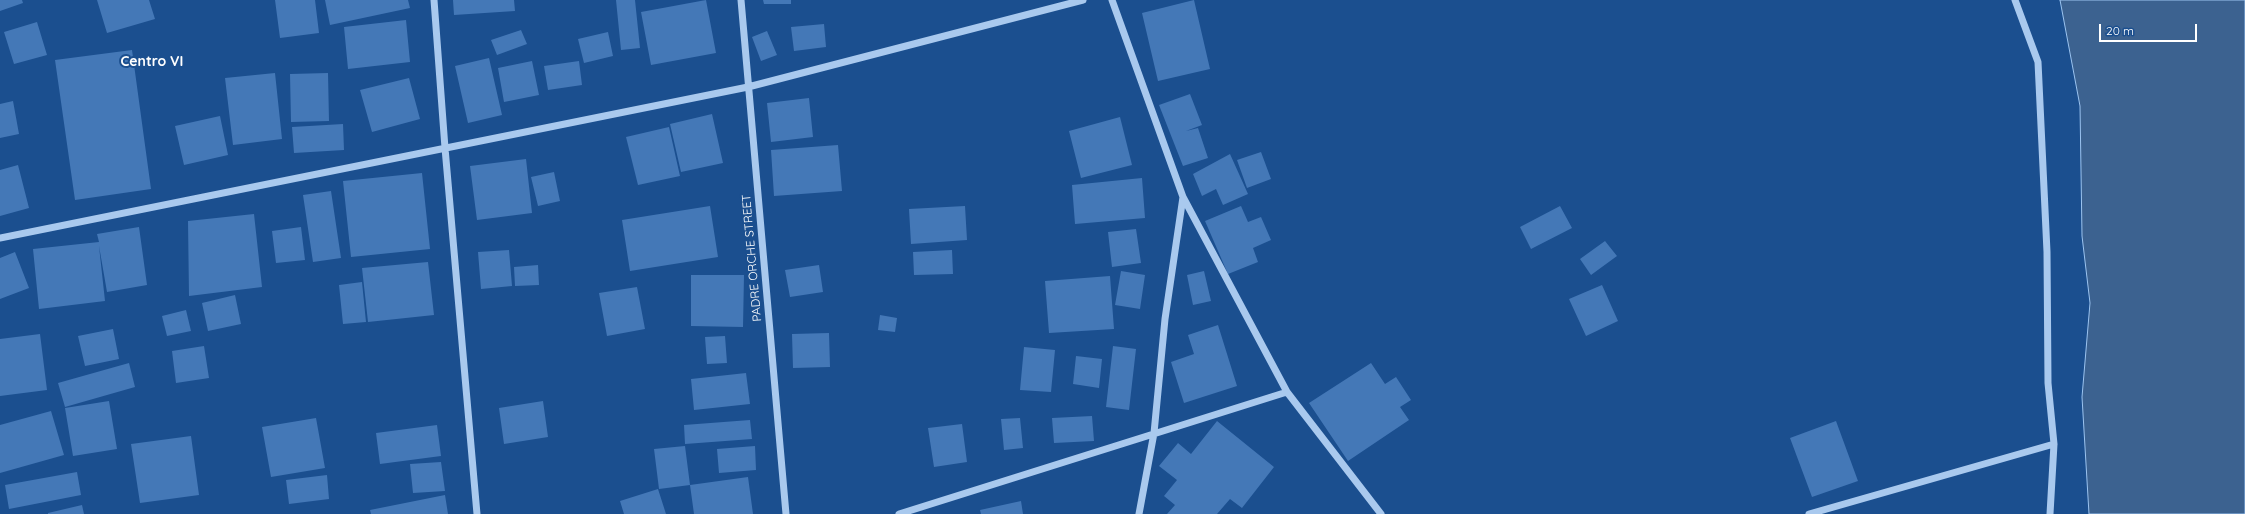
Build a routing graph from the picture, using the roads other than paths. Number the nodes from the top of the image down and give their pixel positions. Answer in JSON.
{"nodes":[{"id":1,"x":434,"y":0,"type":"edge"},
{"id":2,"x":741,"y":0,"type":"edge"},
{"id":3,"x":1083,"y":0,"type":"edge"},
{"id":4,"x":1112,"y":0,"type":"edge"},
{"id":5,"x":2015,"y":0,"type":"edge"},
{"id":6,"x":748,"y":87,"type":"junction"},
{"id":7,"x":445,"y":148,"type":"junction"},
{"id":8,"x":1183,"y":197,"type":"junction"},
{"id":9,"x":0,"y":238,"type":"edge"},
{"id":10,"x":1287,"y":392,"type":"junction"},
{"id":11,"x":1154,"y":433,"type":"junction"},
{"id":12,"x":2054,"y":444,"type":"junction"},
{"id":13,"x":477,"y":514,"type":"edge"},
{"id":14,"x":786,"y":514,"type":"edge"},
{"id":15,"x":899,"y":514,"type":"edge"},
{"id":16,"x":1139,"y":514,"type":"edge"},
{"id":17,"x":1381,"y":514,"type":"edge"},
{"id":18,"x":1809,"y":514,"type":"edge"},
{"id":19,"x":2050,"y":514,"type":"edge"}],
"edges":[{"from":1,"to":7,"type":"street"},
{"from":2,"to":6,"type":"street","name":"PADRE ORCHE STREET"},
{"from":3,"to":6,"type":"street"},
{"from":4,"to":8,"type":"street"},
{"from":5,"to":12,"type":"street"},
{"from":6,"to":7,"type":"street"},
{"from":6,"to":14,"type":"street","name":"PADRE ORCHE STREET"},
{"from":7,"to":9,"type":"street"},
{"from":7,"to":13,"type":"street"},
{"from":8,"to":10,"type":"street"},
{"from":8,"to":11,"type":"street"},
{"from":10,"to":11,"type":"street"},
{"from":10,"to":17,"type":"street"},
{"from":11,"to":15,"type":"street"},
{"from":11,"to":16,"type":"street"},
{"from":12,"to":18,"type":"street"},
{"from":12,"to":19,"type":"street"}]}
